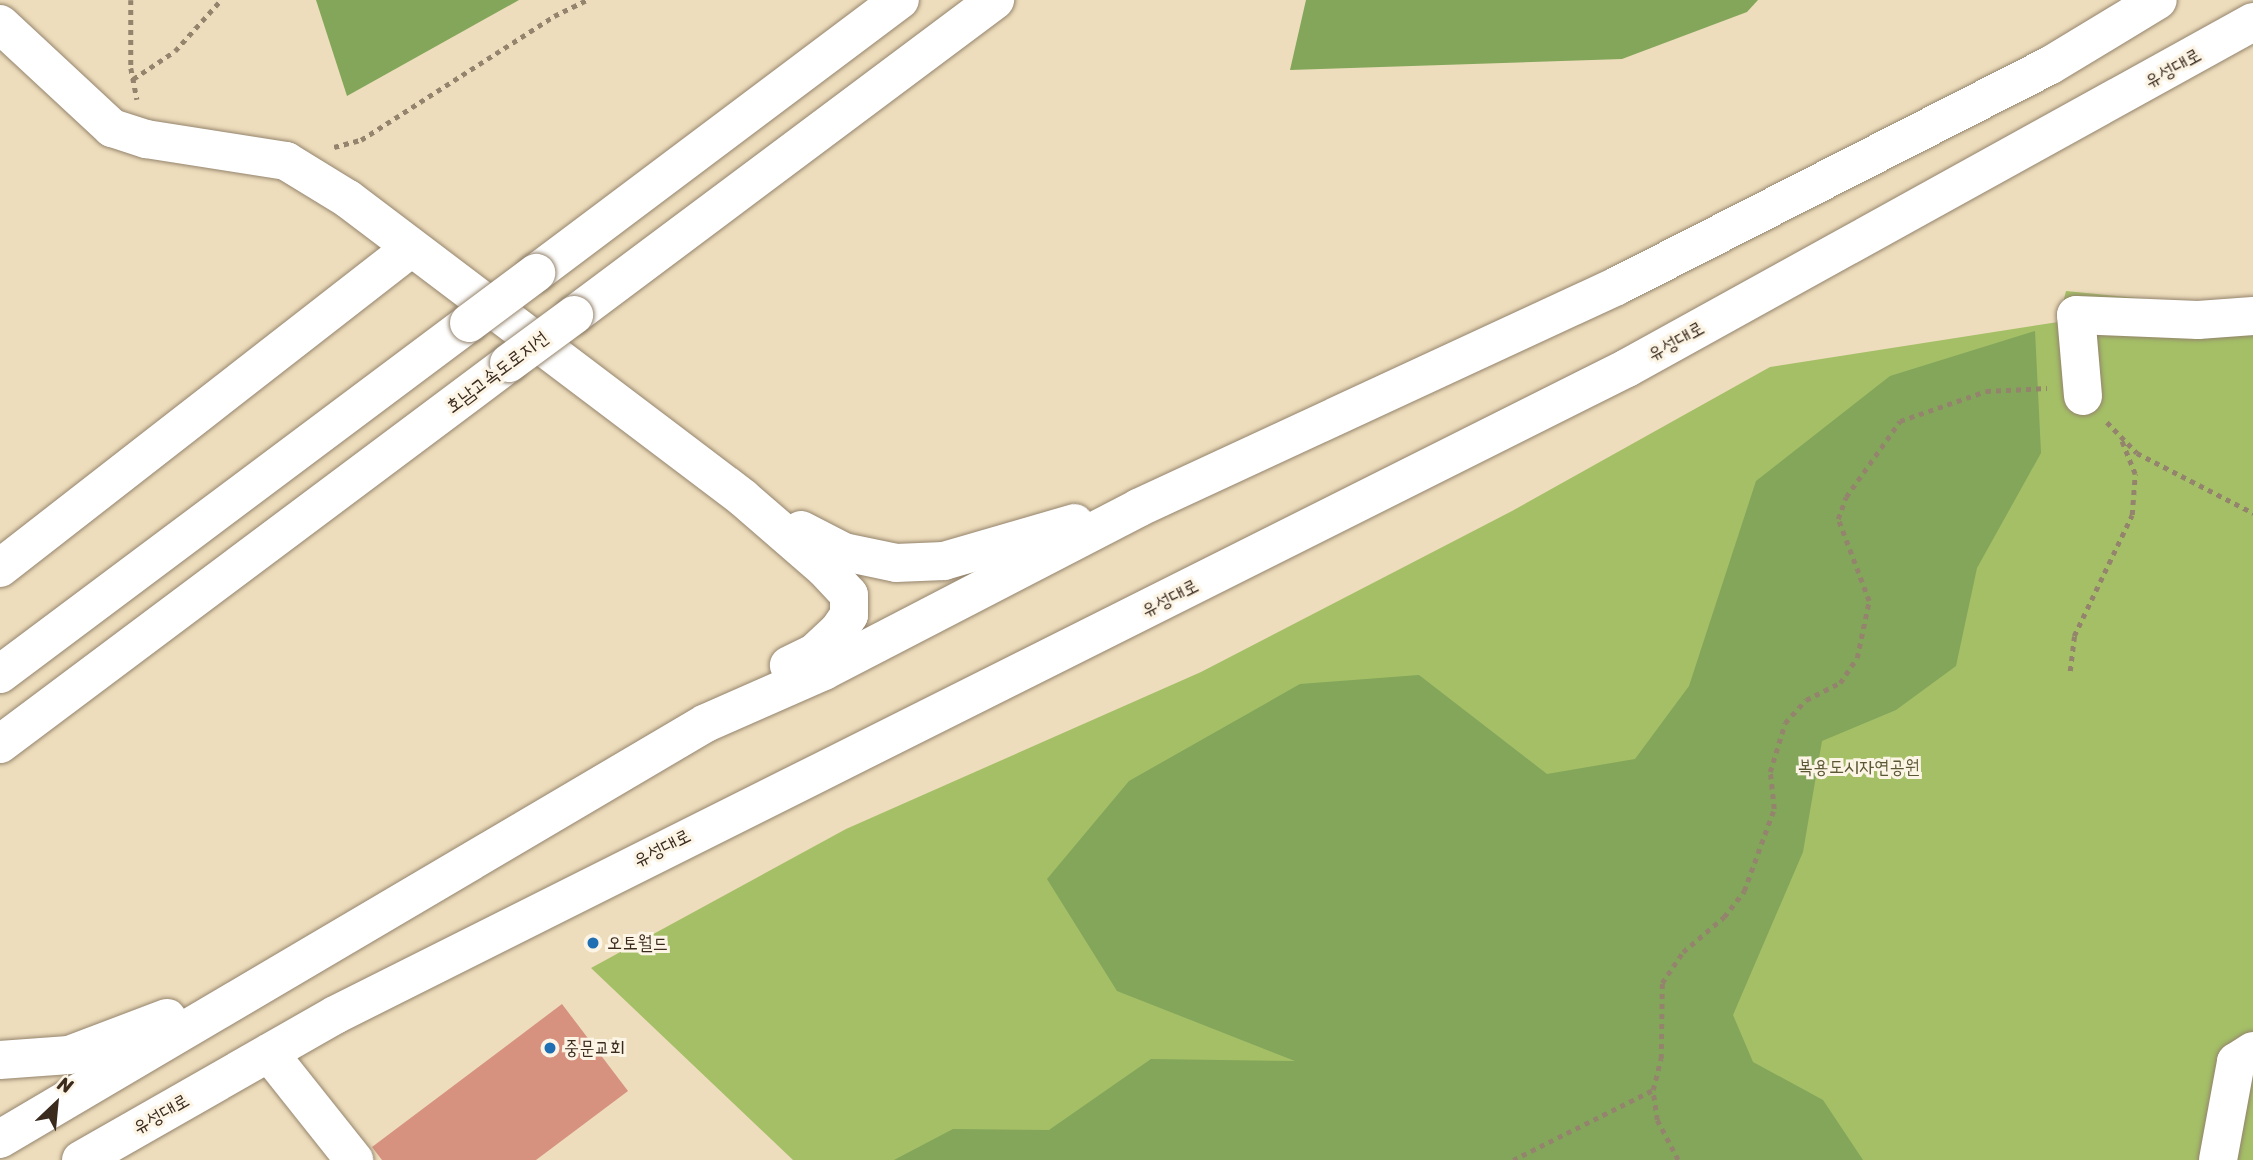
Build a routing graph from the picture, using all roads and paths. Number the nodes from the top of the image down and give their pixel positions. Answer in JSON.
{"nodes":[{"id":1,"x":131,"y":0,"type":"edge"},
{"id":2,"x":220,"y":0,"type":"edge"},
{"id":3,"x":587,"y":0,"type":"edge"},
{"id":4,"x":900,"y":0,"type":"edge"},
{"id":5,"x":995,"y":0,"type":"edge"},
{"id":6,"x":2158,"y":0,"type":"edge"},
{"id":7,"x":2253,"y":22,"type":"edge"},
{"id":8,"x":0,"y":24,"type":"edge"},
{"id":9,"x":133,"y":79,"type":"junction"},
{"id":10,"x":146,"y":139,"type":"junction"},
{"id":11,"x":286,"y":161,"type":"junction"},
{"id":12,"x":411,"y":248,"type":"junction"},
{"id":13,"x":2253,"y":316,"type":"edge"},
{"id":14,"x":2083,"y":396,"type":"junction"},
{"id":15,"x":2118,"y":433,"type":"junction"},
{"id":16,"x":743,"y":498,"type":"junction"},
{"id":17,"x":1138,"y":508,"type":"junction"},
{"id":18,"x":2253,"y":513,"type":"edge"},
{"id":19,"x":0,"y":568,"type":"edge"},
{"id":20,"x":2070,"y":671,"type":"dead end"},
{"id":21,"x":0,"y":674,"type":"edge"},
{"id":22,"x":706,"y":723,"type":"junction"},
{"id":23,"x":0,"y":744,"type":"edge"},
{"id":24,"x":272,"y":975,"type":"junction"},
{"id":25,"x":2253,"y":1051,"type":"edge"},
{"id":26,"x":268,"y":1053,"type":"junction"},
{"id":27,"x":0,"y":1060,"type":"edge"},
{"id":28,"x":1653,"y":1090,"type":"junction"},
{"id":29,"x":0,"y":1139,"type":"edge"},
{"id":30,"x":81,"y":1160,"type":"edge"},
{"id":31,"x":354,"y":1160,"type":"edge"},
{"id":32,"x":1513,"y":1160,"type":"edge"},
{"id":33,"x":1678,"y":1160,"type":"edge"},
{"id":34,"x":2218,"y":1160,"type":"edge"}],
"edges":[{"from":1,"to":9,"type":"path"},
{"from":2,"to":9,"type":"path"},
{"from":3,"to":11,"type":"path"},
{"from":4,"to":21,"type":"main road","bridge":true},
{"from":5,"to":23,"type":"main road","name":"호남고속도로지선","bridge":true},
{"from":6,"to":17,"type":"main road"},
{"from":7,"to":26,"type":"main road","name":"유성대로"},
{"from":8,"to":10,"type":"main road"},
{"from":9,"to":10,"type":"path"},
{"from":10,"to":11,"type":"main road"},
{"from":11,"to":12,"type":"main road"},
{"from":12,"to":16,"type":"main road"},
{"from":12,"to":19,"type":"main road"},
{"from":13,"to":14,"type":"main road"},
{"from":14,"to":15,"type":"path"},
{"from":14,"to":28,"type":"path"},
{"from":15,"to":18,"type":"path"},
{"from":15,"to":20,"type":"path"},
{"from":16,"to":17,"type":"main road"},
{"from":16,"to":22,"type":"main road"},
{"from":17,"to":22,"type":"main road"},
{"from":22,"to":24,"type":"main road"},
{"from":24,"to":27,"type":"main road"},
{"from":24,"to":29,"type":"main road"},
{"from":25,"to":34,"type":"main road"},
{"from":26,"to":30,"type":"main road","name":"유성대로"},
{"from":26,"to":31,"type":"main road"},
{"from":28,"to":32,"type":"path"},
{"from":28,"to":33,"type":"path"}]}
